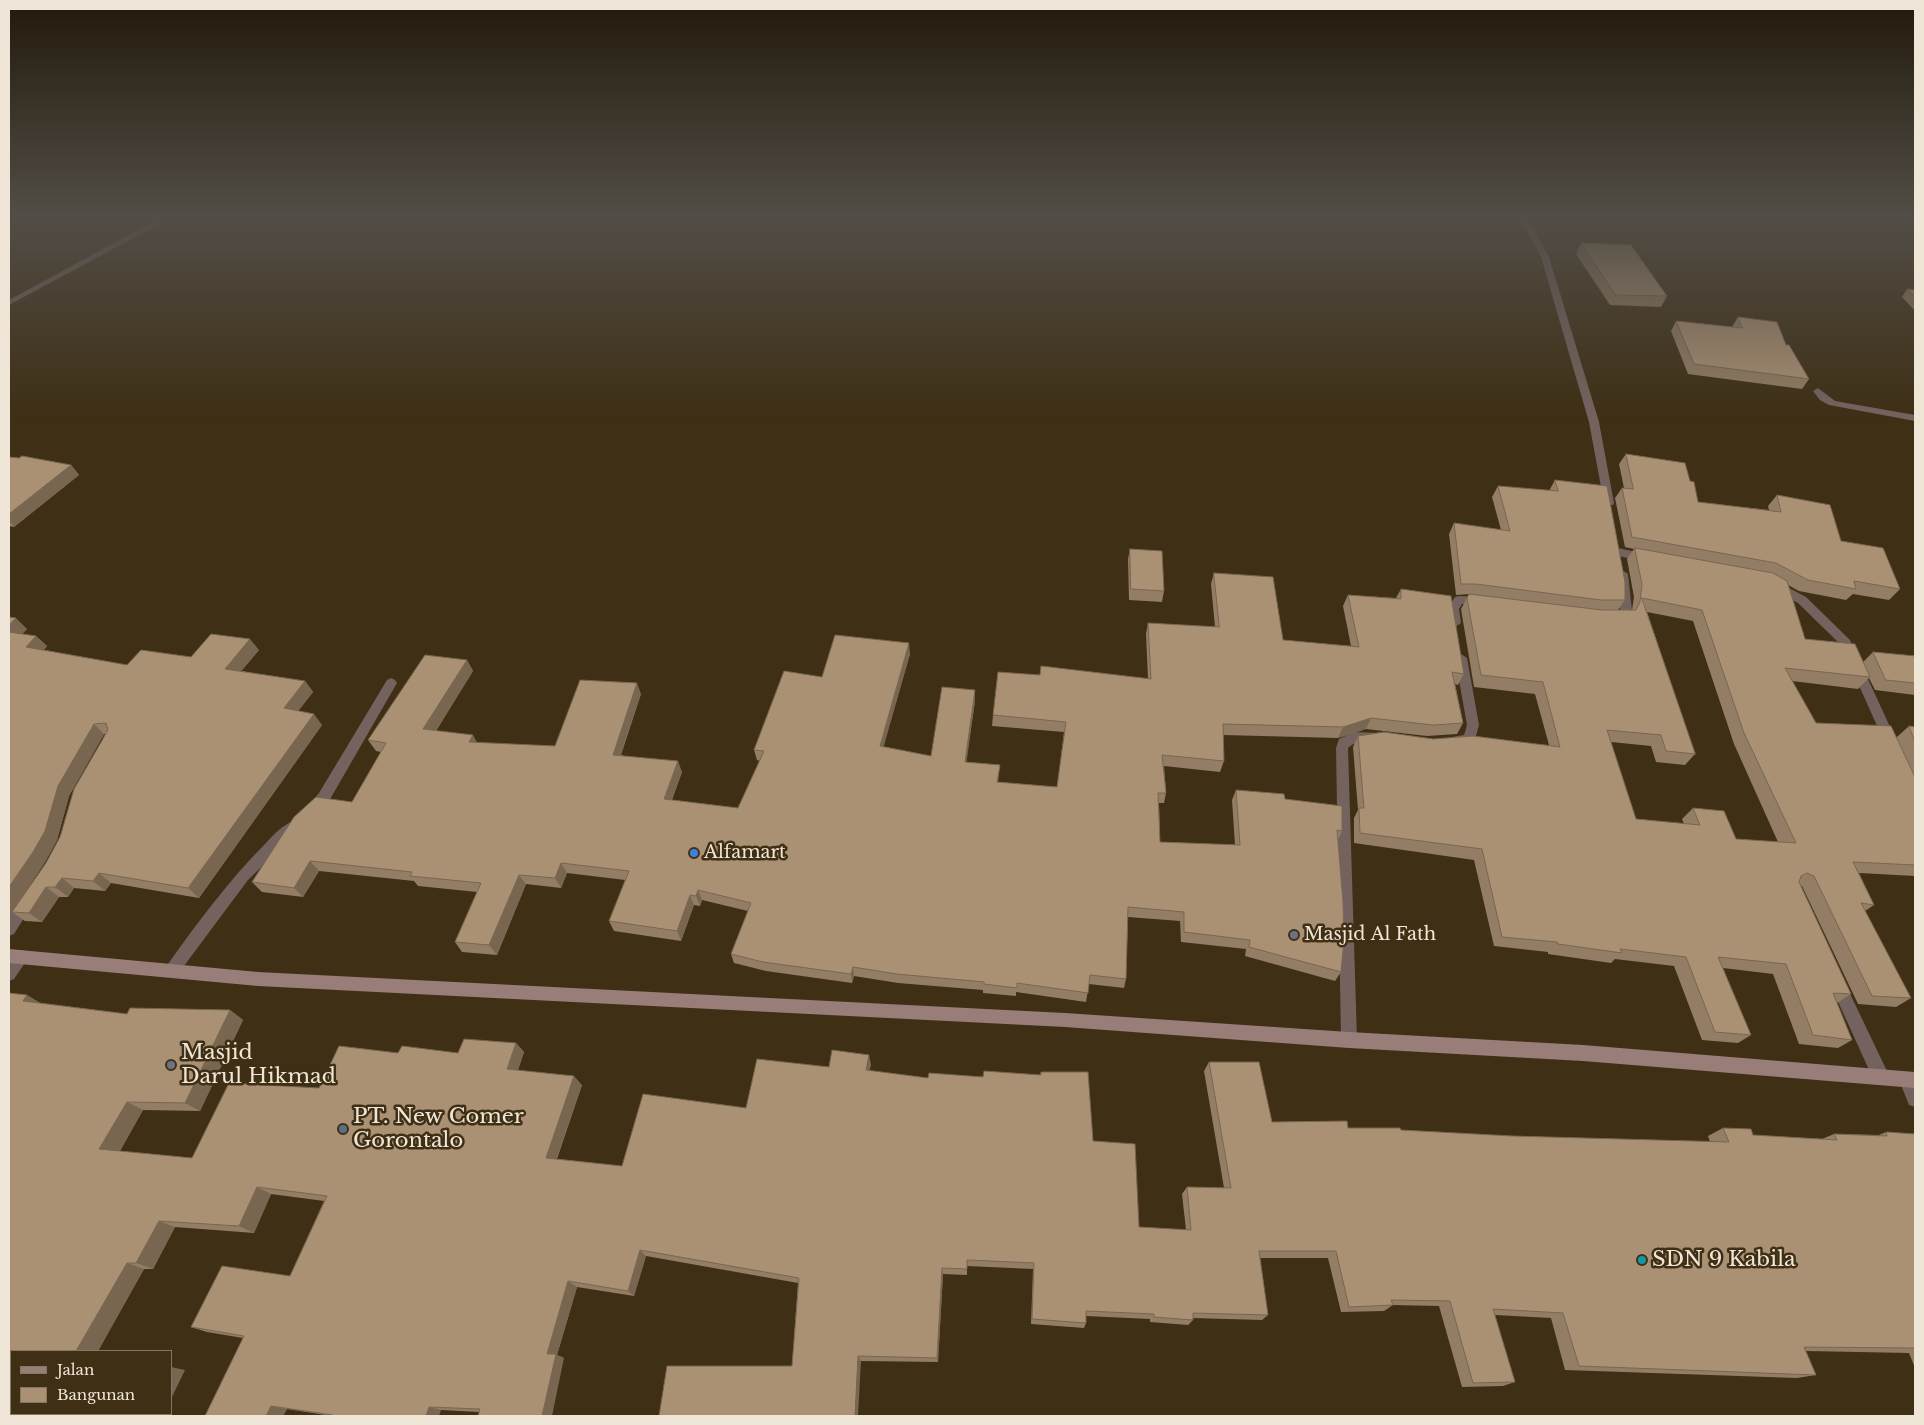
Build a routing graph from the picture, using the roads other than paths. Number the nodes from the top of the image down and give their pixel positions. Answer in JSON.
{"nodes":[{"id":1,"x":42,"y":286,"type":"edge"},
{"id":2,"x":1553,"y":286,"type":"edge"},
{"id":3,"x":9,"y":303,"type":"edge"},
{"id":4,"x":1818,"y":391,"type":"dead end"},
{"id":5,"x":1915,"y":418,"type":"edge"},
{"id":6,"x":1610,"y":513,"type":"edge"},
{"id":7,"x":1657,"y":560,"type":"edge"},
{"id":8,"x":1766,"y":580,"type":"edge"},
{"id":9,"x":1495,"y":603,"type":"edge"},
{"id":10,"x":1601,"y":617,"type":"edge"},
{"id":11,"x":391,"y":683,"type":"dead end"},
{"id":12,"x":1392,"y":738,"type":"edge"},
{"id":13,"x":1446,"y":742,"type":"edge"},
{"id":14,"x":1898,"y":757,"type":"edge"},
{"id":15,"x":36,"y":890,"type":"edge"},
{"id":16,"x":9,"y":929,"type":"edge"},
{"id":17,"x":15,"y":956,"type":"edge"},
{"id":18,"x":173,"y":969,"type":"junction"},
{"id":19,"x":1832,"y":971,"type":"edge"},
{"id":20,"x":9,"y":974,"type":"edge"},
{"id":21,"x":1349,"y":1040,"type":"junction"},
{"id":22,"x":1881,"y":1078,"type":"junction"},
{"id":23,"x":1911,"y":1080,"type":"edge"},
{"id":24,"x":1915,"y":1099,"type":"edge"}],
"edges":[{"from":1,"to":3,"type":"street"},
{"from":2,"to":6,"type":"street"},
{"from":4,"to":5,"type":"street"},
{"from":7,"to":10,"type":"street"},
{"from":8,"to":14,"type":"street"},
{"from":9,"to":13,"type":"street"},
{"from":11,"to":18,"type":"street"},
{"from":12,"to":21,"type":"street"},
{"from":15,"to":16,"type":"street"},
{"from":17,"to":18,"type":"main road"},
{"from":17,"to":20,"type":"street"},
{"from":18,"to":21,"type":"main road"},
{"from":19,"to":22,"type":"street"},
{"from":21,"to":22,"type":"main road"},
{"from":22,"to":23,"type":"main road"},
{"from":23,"to":24,"type":"street"}]}
